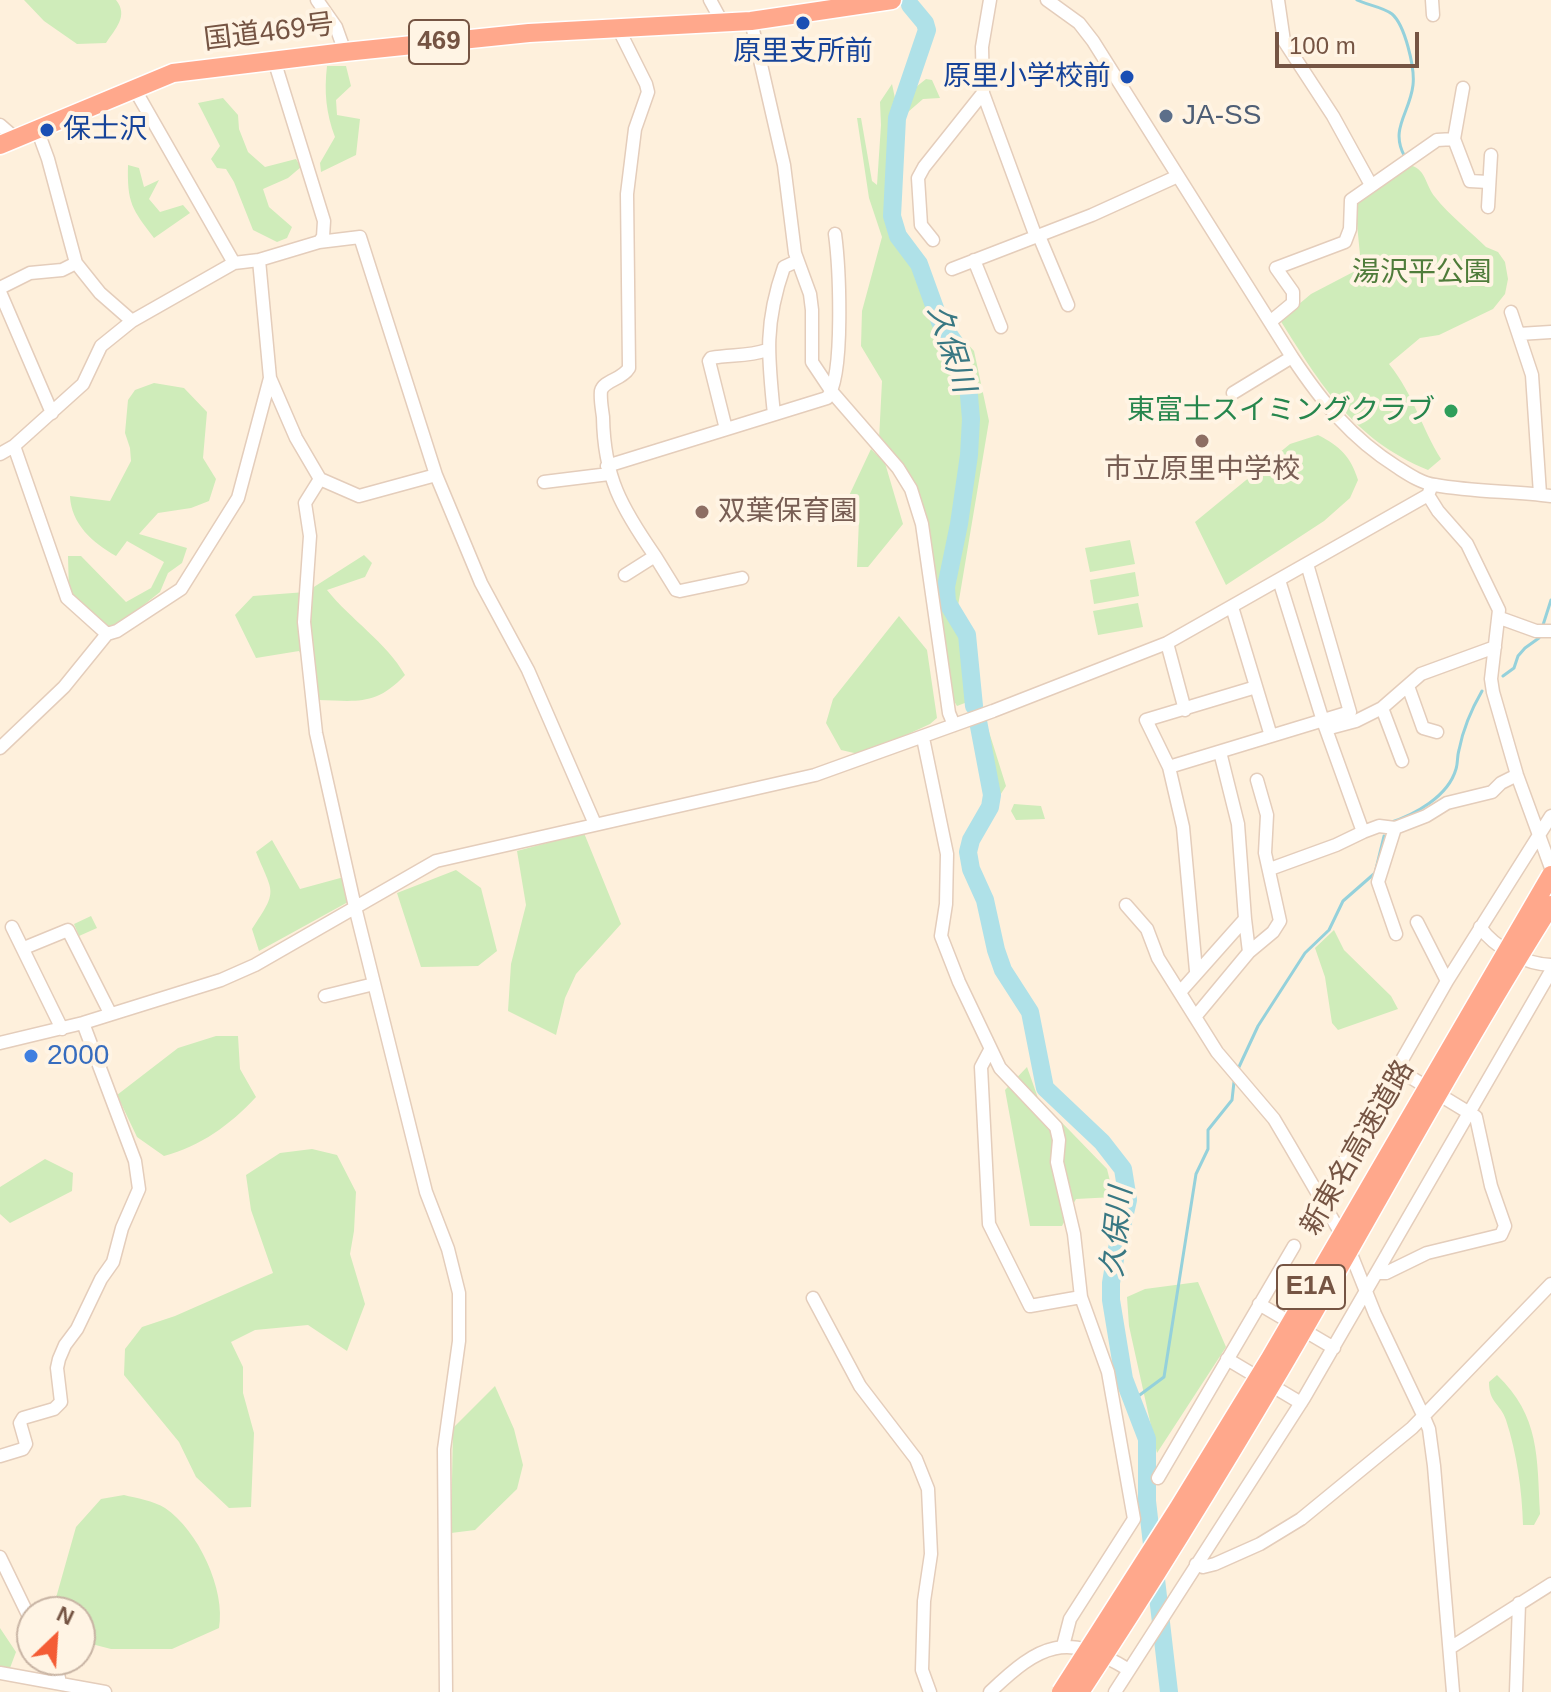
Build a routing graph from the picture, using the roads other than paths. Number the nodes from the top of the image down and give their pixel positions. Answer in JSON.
{"nodes":[{"id":1,"x":317,"y":0,"type":"edge"},
{"id":2,"x":710,"y":0,"type":"edge"},
{"id":3,"x":892,"y":0,"type":"edge"},
{"id":4,"x":990,"y":0,"type":"edge"},
{"id":5,"x":1047,"y":0,"type":"edge"},
{"id":6,"x":1278,"y":0,"type":"edge"},
{"id":7,"x":1432,"y":0,"type":"edge"},
{"id":8,"x":1433,"y":15,"type":"dead end"},
{"id":9,"x":751,"y":21,"type":"junction"},
{"id":10,"x":722,"y":22,"type":"junction"},
{"id":11,"x":618,"y":28,"type":"junction"},
{"id":12,"x":345,"y":52,"type":"junction"},
{"id":13,"x":274,"y":60,"type":"junction"},
{"id":14,"x":134,"y":88,"type":"junction"},
{"id":15,"x":1463,"y":88,"type":"dead end"},
{"id":16,"x":983,"y":93,"type":"junction"},
{"id":17,"x":0,"y":125,"type":"edge"},
{"id":18,"x":37,"y":129,"type":"junction"},
{"id":19,"x":1454,"y":139,"type":"junction"},
{"id":20,"x":7,"y":142,"type":"edge"},
{"id":21,"x":1491,"y":155,"type":"dead end"},
{"id":22,"x":1178,"y":176,"type":"junction"},
{"id":23,"x":1488,"y":182,"type":"junction"},
{"id":24,"x":1371,"y":185,"type":"junction"},
{"id":25,"x":1488,"y":207,"type":"dead end"},
{"id":26,"x":835,"y":234,"type":"dead end"},
{"id":27,"x":1037,"y":236,"type":"junction"},
{"id":28,"x":933,"y":240,"type":"dead end"},
{"id":29,"x":319,"y":242,"type":"junction"},
{"id":30,"x":259,"y":260,"type":"junction"},
{"id":31,"x":974,"y":260,"type":"junction"},
{"id":32,"x":797,"y":261,"type":"junction"},
{"id":33,"x":76,"y":263,"type":"junction"},
{"id":34,"x":234,"y":263,"type":"junction"},
{"id":35,"x":952,"y":269,"type":"dead end"},
{"id":36,"x":0,"y":290,"type":"edge"},
{"id":37,"x":1068,"y":305,"type":"dead end"},
{"id":38,"x":1511,"y":312,"type":"dead end"},
{"id":39,"x":132,"y":321,"type":"junction"},
{"id":40,"x":1270,"y":322,"type":"junction"},
{"id":41,"x":1001,"y":327,"type":"dead end"},
{"id":42,"x":1551,"y":332,"type":"edge"},
{"id":43,"x":1519,"y":334,"type":"junction"},
{"id":44,"x":767,"y":350,"type":"junction"},
{"id":45,"x":1292,"y":357,"type":"junction"},
{"id":46,"x":270,"y":378,"type":"junction"},
{"id":47,"x":832,"y":392,"type":"junction"},
{"id":48,"x":1233,"y":393,"type":"dead end"},
{"id":49,"x":52,"y":413,"type":"junction"},
{"id":50,"x":774,"y":414,"type":"junction"},
{"id":51,"x":726,"y":429,"type":"junction"},
{"id":52,"x":14,"y":446,"type":"junction"},
{"id":53,"x":0,"y":454,"type":"edge"},
{"id":54,"x":608,"y":470,"type":"junction"},
{"id":55,"x":436,"y":475,"type":"junction"},
{"id":56,"x":320,"y":479,"type":"junction"},
{"id":57,"x":544,"y":482,"type":"dead end"},
{"id":58,"x":1430,"y":490,"type":"junction"},
{"id":59,"x":1545,"y":495,"type":"edge"},
{"id":60,"x":655,"y":556,"type":"junction"},
{"id":61,"x":1307,"y":564,"type":"junction"},
{"id":62,"x":625,"y":575,"type":"dead end"},
{"id":63,"x":742,"y":578,"type":"dead end"},
{"id":64,"x":1279,"y":580,"type":"junction"},
{"id":65,"x":1232,"y":607,"type":"junction"},
{"id":66,"x":1500,"y":618,"type":"junction"},
{"id":67,"x":1551,"y":631,"type":"edge"},
{"id":68,"x":107,"y":634,"type":"junction"},
{"id":69,"x":1167,"y":643,"type":"junction"},
{"id":70,"x":1495,"y":647,"type":"junction"},
{"id":71,"x":1408,"y":686,"type":"junction"},
{"id":72,"x":1256,"y":687,"type":"junction"},
{"id":73,"x":1382,"y":708,"type":"junction"},
{"id":74,"x":1185,"y":710,"type":"junction"},
{"id":75,"x":954,"y":725,"type":"junction"},
{"id":76,"x":1325,"y":725,"type":"junction"},
{"id":77,"x":1437,"y":732,"type":"dead end"},
{"id":78,"x":1271,"y":736,"type":"junction"},
{"id":79,"x":923,"y":738,"type":"junction"},
{"id":80,"x":0,"y":748,"type":"edge"},
{"id":81,"x":1220,"y":752,"type":"junction"},
{"id":82,"x":1402,"y":761,"type":"dead end"},
{"id":83,"x":1169,"y":767,"type":"junction"},
{"id":84,"x":1517,"y":775,"type":"junction"},
{"id":85,"x":1257,"y":780,"type":"dead end"},
{"id":86,"x":1551,"y":816,"type":"edge"},
{"id":87,"x":595,"y":824,"type":"junction"},
{"id":88,"x":1395,"y":828,"type":"junction"},
{"id":89,"x":1363,"y":832,"type":"junction"},
{"id":90,"x":1539,"y":835,"type":"junction"},
{"id":91,"x":1551,"y":868,"type":"edge"},
{"id":92,"x":1270,"y":869,"type":"junction"},
{"id":93,"x":1551,"y":875,"type":"edge"},
{"id":94,"x":1126,"y":905,"type":"dead end"},
{"id":95,"x":1551,"y":905,"type":"edge"},
{"id":96,"x":355,"y":907,"type":"junction"},
{"id":97,"x":1245,"y":919,"type":"junction"},
{"id":98,"x":1417,"y":922,"type":"dead end"},
{"id":99,"x":12,"y":927,"type":"dead end"},
{"id":100,"x":1480,"y":927,"type":"junction"},
{"id":101,"x":1396,"y":934,"type":"dead end"},
{"id":102,"x":24,"y":948,"type":"junction"},
{"id":103,"x":1249,"y":952,"type":"junction"},
{"id":104,"x":1551,"y":968,"type":"edge"},
{"id":105,"x":1196,"y":971,"type":"junction"},
{"id":106,"x":1447,"y":981,"type":"junction"},
{"id":107,"x":374,"y":984,"type":"junction"},
{"id":108,"x":1181,"y":991,"type":"junction"},
{"id":109,"x":325,"y":996,"type":"dead end"},
{"id":110,"x":110,"y":1013,"type":"junction"},
{"id":111,"x":1195,"y":1017,"type":"junction"},
{"id":112,"x":83,"y":1023,"type":"junction"},
{"id":113,"x":62,"y":1029,"type":"junction"},
{"id":114,"x":0,"y":1043,"type":"edge"},
{"id":115,"x":990,"y":1050,"type":"junction"},
{"id":116,"x":1397,"y":1069,"type":"junction"},
{"id":117,"x":1469,"y":1111,"type":"junction"},
{"id":118,"x":1322,"y":1200,"type":"junction"},
{"id":119,"x":1294,"y":1246,"type":"dead end"},
{"id":120,"x":1377,"y":1273,"type":"junction"},
{"id":121,"x":1551,"y":1284,"type":"edge"},
{"id":122,"x":1366,"y":1292,"type":"junction"},
{"id":123,"x":1081,"y":1297,"type":"junction"},
{"id":124,"x":813,"y":1298,"type":"dead end"},
{"id":125,"x":1259,"y":1304,"type":"junction"},
{"id":126,"x":1334,"y":1348,"type":"junction"},
{"id":127,"x":1227,"y":1359,"type":"junction"},
{"id":128,"x":1301,"y":1403,"type":"junction"},
{"id":129,"x":1423,"y":1415,"type":"junction"},
{"id":130,"x":0,"y":1456,"type":"edge"},
{"id":131,"x":1158,"y":1478,"type":"dead end"},
{"id":132,"x":0,"y":1557,"type":"edge"},
{"id":133,"x":1196,"y":1564,"type":"junction"},
{"id":134,"x":1551,"y":1584,"type":"edge"},
{"id":135,"x":19,"y":1596,"type":"edge"},
{"id":136,"x":1519,"y":1603,"type":"junction"},
{"id":137,"x":1063,"y":1646,"type":"junction"},
{"id":138,"x":1450,"y":1648,"type":"junction"},
{"id":139,"x":1129,"y":1670,"type":"junction"},
{"id":140,"x":0,"y":1673,"type":"edge"},
{"id":141,"x":58,"y":1676,"type":"edge"},
{"id":142,"x":60,"y":1683,"type":"junction"},
{"id":143,"x":105,"y":1692,"type":"edge"},
{"id":144,"x":446,"y":1692,"type":"edge"},
{"id":145,"x":930,"y":1692,"type":"edge"},
{"id":146,"x":990,"y":1692,"type":"edge"},
{"id":147,"x":1061,"y":1692,"type":"edge"},
{"id":148,"x":1080,"y":1692,"type":"edge"},
{"id":149,"x":1115,"y":1692,"type":"edge"},
{"id":150,"x":1453,"y":1692,"type":"edge"},
{"id":151,"x":1516,"y":1692,"type":"edge"}],
"edges":[{"from":1,"to":12,"type":"street"},
{"from":2,"to":10,"type":"street"},
{"from":3,"to":9,"type":"highway","name":"国道469号","number":"469"},
{"from":4,"to":16,"type":"street"},
{"from":5,"to":22,"type":"street"},
{"from":6,"to":24,"type":"street"},
{"from":7,"to":8,"type":"street"},
{"from":9,"to":10,"type":"highway","name":"国道469号","number":"469"},
{"from":9,"to":32,"type":"street"},
{"from":10,"to":11,"type":"highway","name":"国道469号","number":"469"},
{"from":11,"to":12,"type":"highway","name":"国道469号","number":"469"},
{"from":11,"to":54,"type":"street"},
{"from":12,"to":13,"type":"highway","name":"国道469号","number":"469"},
{"from":13,"to":14,"type":"highway","name":"国道469号","number":"469"},
{"from":13,"to":29,"type":"street"},
{"from":14,"to":18,"type":"highway","name":"国道469号","number":"469"},
{"from":14,"to":34,"type":"street"},
{"from":15,"to":19,"type":"street"},
{"from":16,"to":27,"type":"street"},
{"from":16,"to":28,"type":"street"},
{"from":17,"to":20,"type":"street"},
{"from":18,"to":20,"type":"highway","name":"国道469号","number":"469"},
{"from":18,"to":33,"type":"street"},
{"from":19,"to":23,"type":"street"},
{"from":19,"to":24,"type":"street"},
{"from":21,"to":23,"type":"street"},
{"from":22,"to":27,"type":"street"},
{"from":22,"to":40,"type":"street"},
{"from":23,"to":25,"type":"street"},
{"from":24,"to":40,"type":"street"},
{"from":26,"to":47,"type":"street"},
{"from":27,"to":31,"type":"street"},
{"from":27,"to":37,"type":"street"},
{"from":29,"to":30,"type":"street"},
{"from":29,"to":55,"type":"street"},
{"from":30,"to":34,"type":"street"},
{"from":30,"to":46,"type":"street"},
{"from":31,"to":35,"type":"street"},
{"from":31,"to":41,"type":"street"},
{"from":32,"to":44,"type":"street"},
{"from":32,"to":47,"type":"street"},
{"from":33,"to":36,"type":"street"},
{"from":33,"to":39,"type":"street"},
{"from":34,"to":39,"type":"street"},
{"from":36,"to":49,"type":"street"},
{"from":38,"to":43,"type":"street"},
{"from":39,"to":49,"type":"street"},
{"from":40,"to":45,"type":"street"},
{"from":42,"to":43,"type":"street"},
{"from":43,"to":59,"type":"street"},
{"from":44,"to":50,"type":"street"},
{"from":44,"to":51,"type":"street"},
{"from":45,"to":48,"type":"street"},
{"from":45,"to":58,"type":"street"},
{"from":46,"to":56,"type":"street"},
{"from":46,"to":68,"type":"street"},
{"from":47,"to":50,"type":"street"},
{"from":47,"to":75,"type":"street"},
{"from":49,"to":52,"type":"street"},
{"from":50,"to":51,"type":"street"},
{"from":51,"to":54,"type":"street"},
{"from":52,"to":53,"type":"street"},
{"from":52,"to":68,"type":"street"},
{"from":54,"to":57,"type":"street"},
{"from":54,"to":60,"type":"street"},
{"from":55,"to":56,"type":"street"},
{"from":55,"to":87,"type":"street"},
{"from":56,"to":96,"type":"street"},
{"from":58,"to":59,"type":"street"},
{"from":58,"to":61,"type":"street"},
{"from":58,"to":66,"type":"street"},
{"from":60,"to":62,"type":"street"},
{"from":60,"to":63,"type":"street"},
{"from":61,"to":64,"type":"street"},
{"from":61,"to":76,"type":"street"},
{"from":64,"to":65,"type":"street"},
{"from":64,"to":76,"type":"street"},
{"from":65,"to":69,"type":"street"},
{"from":65,"to":72,"type":"street"},
{"from":66,"to":67,"type":"street"},
{"from":66,"to":70,"type":"street"},
{"from":68,"to":80,"type":"street"},
{"from":69,"to":74,"type":"street"},
{"from":69,"to":75,"type":"street"},
{"from":70,"to":71,"type":"street"},
{"from":70,"to":84,"type":"street"},
{"from":71,"to":73,"type":"street"},
{"from":71,"to":77,"type":"street"},
{"from":72,"to":74,"type":"street"},
{"from":72,"to":78,"type":"street"},
{"from":73,"to":76,"type":"street"},
{"from":73,"to":82,"type":"street"},
{"from":74,"to":83,"type":"street"},
{"from":75,"to":79,"type":"street"},
{"from":76,"to":78,"type":"street"},
{"from":76,"to":89,"type":"street"},
{"from":78,"to":81,"type":"street"},
{"from":79,"to":87,"type":"street"},
{"from":79,"to":115,"type":"street"},
{"from":81,"to":83,"type":"street"},
{"from":81,"to":97,"type":"street"},
{"from":83,"to":105,"type":"street"},
{"from":84,"to":88,"type":"street"},
{"from":84,"to":90,"type":"street"},
{"from":85,"to":92,"type":"street"},
{"from":86,"to":90,"type":"street"},
{"from":87,"to":96,"type":"street"},
{"from":88,"to":89,"type":"street"},
{"from":88,"to":101,"type":"street"},
{"from":89,"to":92,"type":"street"},
{"from":90,"to":91,"type":"street"},
{"from":90,"to":100,"type":"street"},
{"from":92,"to":103,"type":"street"},
{"from":93,"to":147,"type":"highway","name":"新東名高速道路","number":"E1A","bridge":true},
{"from":94,"to":108,"type":"street"},
{"from":95,"to":148,"type":"highway","name":"新東名高速道路","number":"E1A","bridge":true},
{"from":96,"to":107,"type":"street"},
{"from":96,"to":110,"type":"street"},
{"from":97,"to":103,"type":"street"},
{"from":97,"to":105,"type":"street"},
{"from":98,"to":106,"type":"street"},
{"from":99,"to":102,"type":"street"},
{"from":100,"to":104,"type":"street"},
{"from":100,"to":106,"type":"street"},
{"from":102,"to":110,"type":"street"},
{"from":102,"to":113,"type":"street"},
{"from":103,"to":111,"type":"street"},
{"from":104,"to":117,"type":"street"},
{"from":105,"to":108,"type":"street"},
{"from":106,"to":116,"type":"street"},
{"from":107,"to":109,"type":"street"},
{"from":107,"to":144,"type":"street"},
{"from":108,"to":111,"type":"street"},
{"from":110,"to":112,"type":"street"},
{"from":111,"to":118,"type":"street"},
{"from":112,"to":113,"type":"street"},
{"from":112,"to":130,"type":"street"},
{"from":113,"to":114,"type":"street"},
{"from":115,"to":123,"type":"street"},
{"from":115,"to":123,"type":"street"},
{"from":116,"to":117,"type":"street"},
{"from":116,"to":118,"type":"street"},
{"from":117,"to":120,"type":"street"},
{"from":117,"to":120,"type":"street"},
{"from":118,"to":122,"type":"street"},
{"from":119,"to":125,"type":"street"},
{"from":120,"to":122,"type":"street"},
{"from":121,"to":129,"type":"street"},
{"from":122,"to":126,"type":"street"},
{"from":122,"to":129,"type":"street"},
{"from":123,"to":137,"type":"street"},
{"from":124,"to":145,"type":"street"},
{"from":125,"to":126,"type":"street"},
{"from":125,"to":127,"type":"street"},
{"from":126,"to":128,"type":"street"},
{"from":127,"to":128,"type":"street"},
{"from":127,"to":131,"type":"street"},
{"from":128,"to":133,"type":"street"},
{"from":129,"to":133,"type":"street"},
{"from":129,"to":138,"type":"street"},
{"from":132,"to":135,"type":"street"},
{"from":133,"to":139,"type":"street"},
{"from":134,"to":136,"type":"street"},
{"from":136,"to":138,"type":"street"},
{"from":136,"to":151,"type":"street"},
{"from":137,"to":139,"type":"street"},
{"from":137,"to":146,"type":"street"},
{"from":138,"to":150,"type":"street"},
{"from":139,"to":149,"type":"street"},
{"from":140,"to":142,"type":"street"},
{"from":141,"to":142,"type":"street"},
{"from":142,"to":143,"type":"street"}]}
